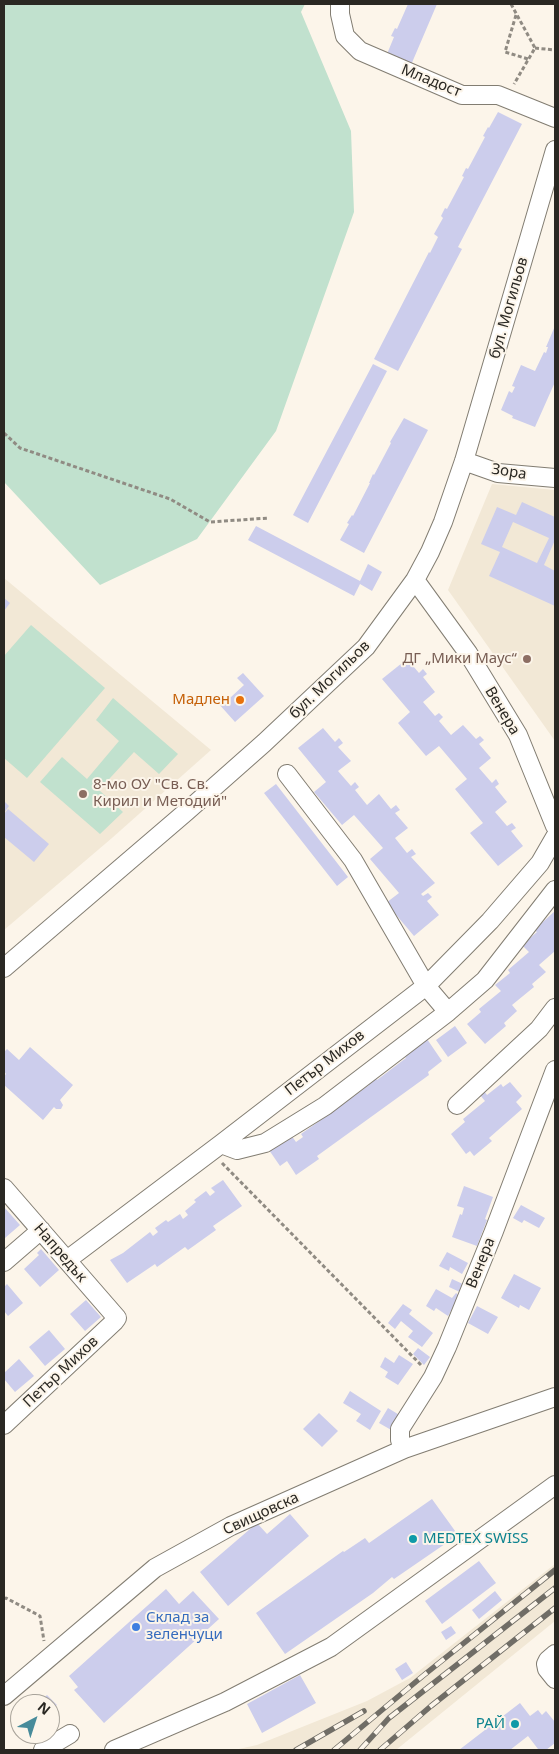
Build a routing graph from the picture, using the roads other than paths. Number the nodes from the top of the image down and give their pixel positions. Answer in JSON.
{"nodes":[{"id":1,"x":340,"y":4,"type":"edge"},
{"id":2,"x":555,"y":118,"type":"edge"},
{"id":3,"x":555,"y":150,"type":"edge"},
{"id":4,"x":464,"y":461,"type":"junction"},
{"id":5,"x":555,"y":478,"type":"edge"},
{"id":6,"x":415,"y":580,"type":"junction"},
{"id":7,"x":287,"y":774,"type":"dead end"},
{"id":8,"x":555,"y":826,"type":"edge"},
{"id":9,"x":555,"y":838,"type":"edge"},
{"id":10,"x":555,"y":890,"type":"edge"},
{"id":11,"x":4,"y":968,"type":"edge"},
{"id":12,"x":426,"y":986,"type":"junction"},
{"id":13,"x":555,"y":1008,"type":"edge"},
{"id":14,"x":448,"y":1012,"type":"junction"},
{"id":15,"x":555,"y":1070,"type":"edge"},
{"id":16,"x":457,"y":1105,"type":"dead end"},
{"id":17,"x":216,"y":1148,"type":"junction"},
{"id":18,"x":4,"y":1188,"type":"edge"},
{"id":19,"x":40,"y":1230,"type":"junction"},
{"id":20,"x":67,"y":1260,"type":"junction"},
{"id":21,"x":4,"y":1262,"type":"edge"},
{"id":22,"x":117,"y":1318,"type":"joint"},
{"id":23,"x":555,"y":1397,"type":"edge"},
{"id":24,"x":4,"y":1425,"type":"edge"},
{"id":25,"x":404,"y":1449,"type":"junction"},
{"id":26,"x":555,"y":1485,"type":"edge"},
{"id":27,"x":555,"y":1654,"type":"edge"},
{"id":28,"x":555,"y":1679,"type":"edge"},
{"id":29,"x":4,"y":1696,"type":"edge"},
{"id":30,"x":70,"y":1734,"type":"dead end"},
{"id":31,"x":42,"y":1750,"type":"edge"},
{"id":32,"x":114,"y":1750,"type":"edge"}],
"edges":[{"from":1,"to":2,"type":"street","name":"Младост"},
{"from":3,"to":4,"type":"street","name":"бул. Могильов"},
{"from":4,"to":5,"type":"street","name":"Зора"},
{"from":4,"to":6,"type":"street","name":"бул. Могильов"},
{"from":6,"to":8,"type":"street","name":"Венера"},
{"from":6,"to":11,"type":"street","name":"бул. Могильов"},
{"from":7,"to":12,"type":"street"},
{"from":9,"to":12,"type":"street","name":"Петър Михов"},
{"from":10,"to":14,"type":"street"},
{"from":12,"to":14,"type":"street"},
{"from":12,"to":17,"type":"street","name":"Петър Михов"},
{"from":13,"to":16,"type":"street"},
{"from":14,"to":17,"type":"street"},
{"from":15,"to":25,"type":"street","name":"Венера"},
{"from":17,"to":20,"type":"street","name":"Петър Михов"},
{"from":18,"to":19,"type":"street","name":"Напредък"},
{"from":19,"to":20,"type":"street","name":"Напредък"},
{"from":19,"to":21,"type":"street"},
{"from":20,"to":22,"type":"street","name":"Напредък"},
{"from":22,"to":24,"type":"street","name":"Петър Михов"},
{"from":23,"to":25,"type":"street","name":"Свищовска"},
{"from":25,"to":29,"type":"street","name":"Свищовска"},
{"from":26,"to":32,"type":"street"},
{"from":27,"to":28,"type":"street"},
{"from":30,"to":31,"type":"street"}]}
